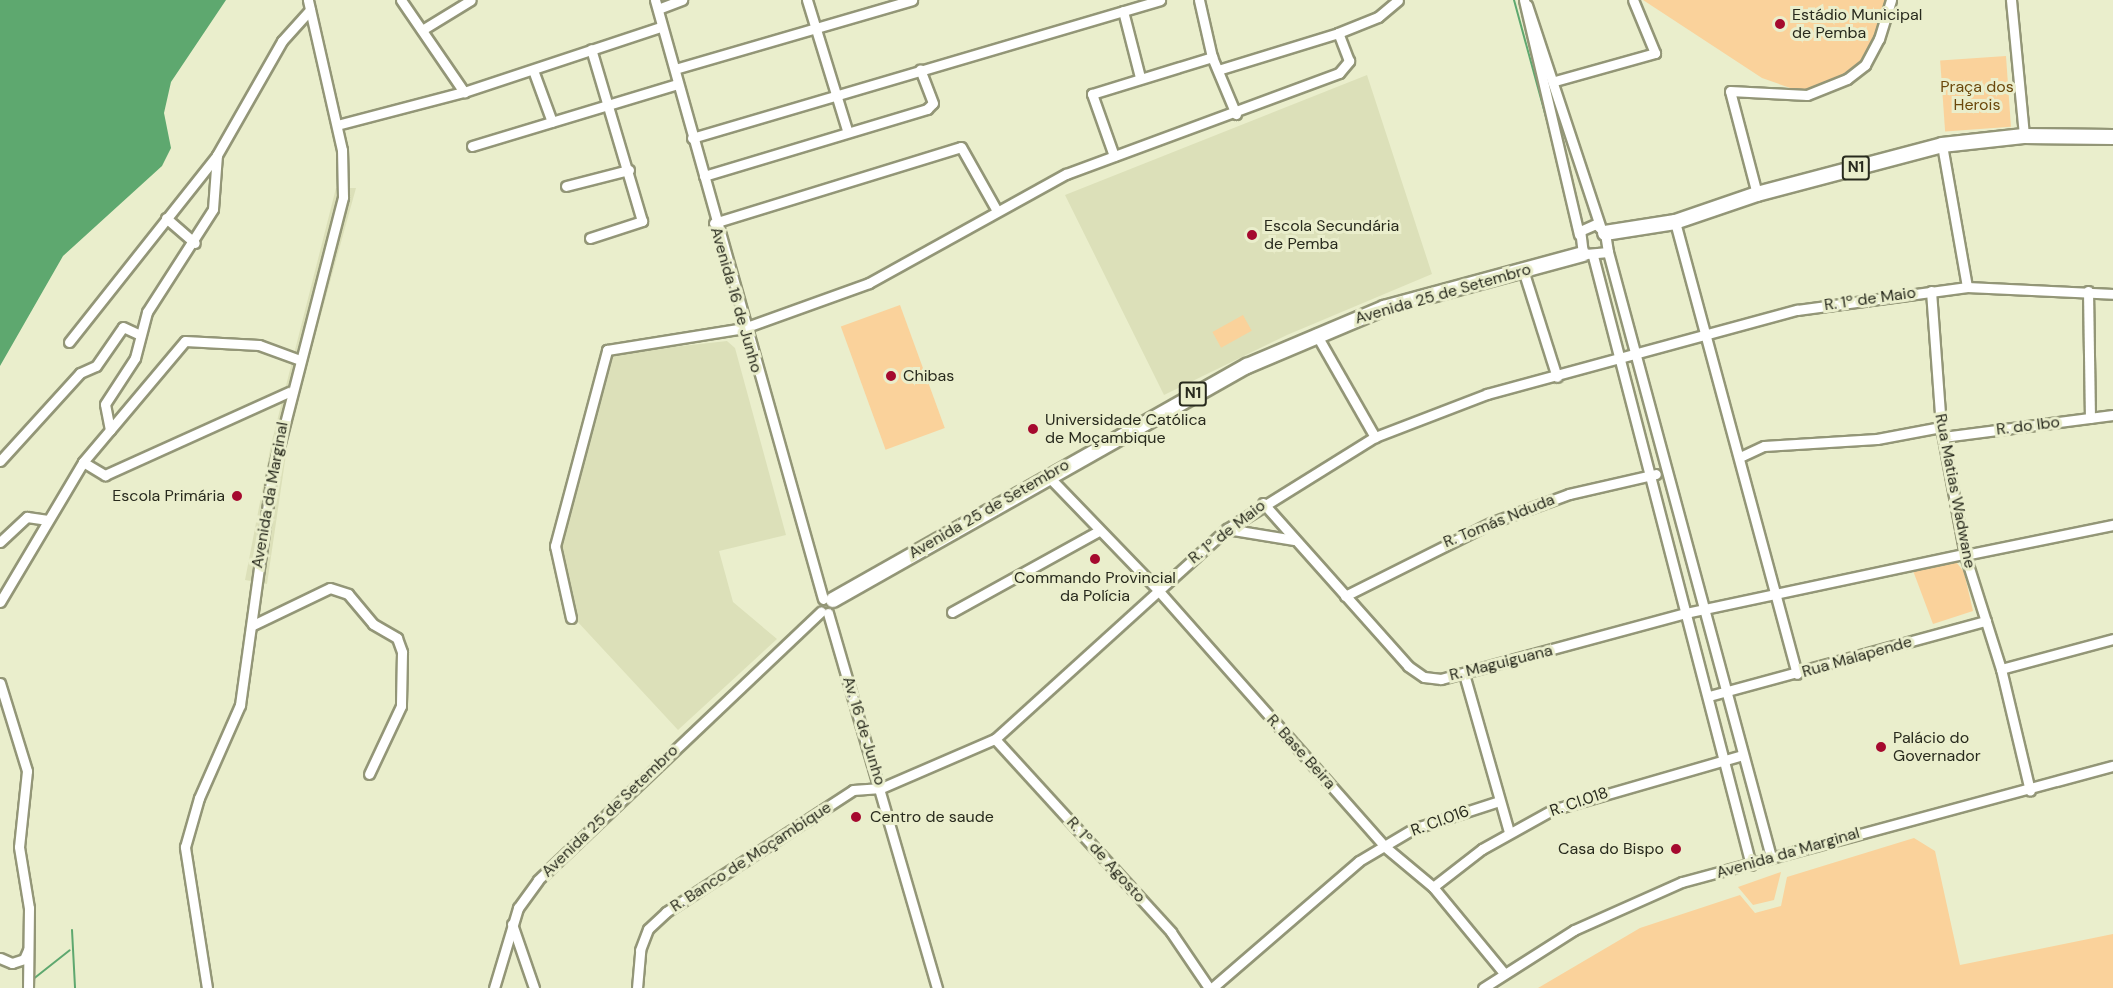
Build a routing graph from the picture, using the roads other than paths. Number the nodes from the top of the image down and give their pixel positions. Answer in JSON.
{"nodes":[{"id":1,"x":401,"y":0,"type":"edge"},
{"id":2,"x":471,"y":0,"type":"edge"},
{"id":3,"x":682,"y":0,"type":"edge"},
{"id":4,"x":807,"y":0,"type":"edge"},
{"id":5,"x":912,"y":0,"type":"edge"},
{"id":6,"x":1160,"y":0,"type":"edge"},
{"id":7,"x":1198,"y":0,"type":"edge"},
{"id":8,"x":1398,"y":0,"type":"edge"},
{"id":9,"x":1524,"y":0,"type":"edge"},
{"id":10,"x":1634,"y":0,"type":"edge"},
{"id":11,"x":1891,"y":0,"type":"edge"},
{"id":12,"x":2010,"y":0,"type":"edge"},
{"id":13,"x":309,"y":5,"type":"edge"},
{"id":14,"x":657,"y":5,"type":"edge"},
{"id":15,"x":1122,"y":11,"type":"junction"},
{"id":16,"x":814,"y":25,"type":"junction"},
{"id":17,"x":660,"y":27,"type":"junction"},
{"id":18,"x":422,"y":30,"type":"junction"},
{"id":19,"x":1338,"y":33,"type":"junction"},
{"id":20,"x":591,"y":49,"type":"junction"},
{"id":21,"x":1212,"y":57,"type":"junction"},
{"id":22,"x":675,"y":69,"type":"junction"},
{"id":23,"x":920,"y":69,"type":"junction"},
{"id":24,"x":533,"y":70,"type":"junction"},
{"id":25,"x":1218,"y":70,"type":"junction"},
{"id":26,"x":1140,"y":77,"type":"junction"},
{"id":27,"x":1555,"y":81,"type":"junction"},
{"id":28,"x":678,"y":84,"type":"junction"},
{"id":29,"x":464,"y":92,"type":"junction"},
{"id":30,"x":835,"y":94,"type":"junction"},
{"id":31,"x":610,"y":108,"type":"junction"},
{"id":32,"x":1236,"y":114,"type":"junction"},
{"id":33,"x":1564,"y":116,"type":"junction"},
{"id":34,"x":1553,"y":118,"type":"junction"},
{"id":35,"x":552,"y":122,"type":"junction"},
{"id":36,"x":337,"y":125,"type":"junction"},
{"id":37,"x":847,"y":130,"type":"junction"},
{"id":38,"x":2024,"y":136,"type":"junction"},
{"id":39,"x":2113,"y":137,"type":"edge"},
{"id":40,"x":692,"y":138,"type":"junction"},
{"id":41,"x":1942,"y":145,"type":"junction"},
{"id":42,"x":472,"y":146,"type":"dead end"},
{"id":43,"x":217,"y":155,"type":"junction"},
{"id":44,"x":1114,"y":156,"type":"junction"},
{"id":45,"x":629,"y":170,"type":"junction"},
{"id":46,"x":704,"y":176,"type":"junction"},
{"id":47,"x":566,"y":186,"type":"dead end"},
{"id":48,"x":1757,"y":194,"type":"junction"},
{"id":49,"x":996,"y":211,"type":"junction"},
{"id":50,"x":166,"y":218,"type":"junction"},
{"id":51,"x":1675,"y":222,"type":"junction"},
{"id":52,"x":714,"y":224,"type":"junction"},
{"id":53,"x":1602,"y":229,"type":"junction"},
{"id":54,"x":1579,"y":235,"type":"junction"},
{"id":55,"x":590,"y":238,"type":"dead end"},
{"id":56,"x":195,"y":243,"type":"junction"},
{"id":57,"x":1608,"y":252,"type":"junction"},
{"id":58,"x":1588,"y":255,"type":"junction"},
{"id":59,"x":1523,"y":270,"type":"junction"},
{"id":60,"x":1967,"y":287,"type":"junction"},
{"id":61,"x":1931,"y":291,"type":"junction"},
{"id":62,"x":2088,"y":291,"type":"junction"},
{"id":63,"x":2113,"y":294,"type":"edge"},
{"id":64,"x":744,"y":328,"type":"junction"},
{"id":65,"x":1316,"y":334,"type":"junction"},
{"id":66,"x":140,"y":335,"type":"junction"},
{"id":67,"x":1705,"y":335,"type":"junction"},
{"id":68,"x":69,"y":342,"type":"dead end"},
{"id":69,"x":1633,"y":354,"type":"junction"},
{"id":70,"x":300,"y":360,"type":"junction"},
{"id":71,"x":1622,"y":361,"type":"junction"},
{"id":72,"x":1557,"y":377,"type":"junction"},
{"id":73,"x":289,"y":392,"type":"junction"},
{"id":74,"x":2113,"y":416,"type":"edge"},
{"id":75,"x":2090,"y":418,"type":"junction"},
{"id":76,"x":110,"y":430,"type":"junction"},
{"id":77,"x":1942,"y":432,"type":"junction"},
{"id":78,"x":1375,"y":437,"type":"junction"},
{"id":79,"x":1740,"y":457,"type":"junction"},
{"id":80,"x":0,"y":461,"type":"edge"},
{"id":81,"x":83,"y":462,"type":"junction"},
{"id":82,"x":1664,"y":472,"type":"junction"},
{"id":83,"x":1047,"y":475,"type":"junction"},
{"id":84,"x":1651,"y":476,"type":"junction"},
{"id":85,"x":1263,"y":502,"type":"junction"},
{"id":86,"x":48,"y":520,"type":"junction"},
{"id":87,"x":2113,"y":525,"type":"edge"},
{"id":88,"x":1227,"y":529,"type":"junction"},
{"id":89,"x":1100,"y":531,"type":"junction"},
{"id":90,"x":1294,"y":540,"type":"junction"},
{"id":91,"x":0,"y":542,"type":"edge"},
{"id":92,"x":1966,"y":554,"type":"junction"},
{"id":93,"x":1157,"y":589,"type":"junction"},
{"id":94,"x":1776,"y":593,"type":"junction"},
{"id":95,"x":1344,"y":596,"type":"junction"},
{"id":96,"x":0,"y":602,"type":"edge"},
{"id":97,"x":826,"y":606,"type":"junction"},
{"id":98,"x":1704,"y":610,"type":"junction"},
{"id":99,"x":952,"y":612,"type":"dead end"},
{"id":100,"x":1686,"y":613,"type":"junction"},
{"id":101,"x":571,"y":618,"type":"dead end"},
{"id":102,"x":1986,"y":621,"type":"junction"},
{"id":103,"x":253,"y":625,"type":"junction"},
{"id":104,"x":2113,"y":639,"type":"edge"},
{"id":105,"x":2001,"y":669,"type":"junction"},
{"id":106,"x":1464,"y":674,"type":"junction"},
{"id":107,"x":1797,"y":674,"type":"junction"},
{"id":108,"x":0,"y":683,"type":"edge"},
{"id":109,"x":1727,"y":692,"type":"junction"},
{"id":110,"x":1709,"y":696,"type":"junction"},
{"id":111,"x":0,"y":717,"type":"edge"},
{"id":112,"x":10,"y":720,"type":"junction"},
{"id":113,"x":995,"y":739,"type":"junction"},
{"id":114,"x":1742,"y":755,"type":"junction"},
{"id":115,"x":1726,"y":759,"type":"junction"},
{"id":116,"x":2113,"y":766,"type":"edge"},
{"id":117,"x":369,"y":774,"type":"dead end"},
{"id":118,"x":881,"y":788,"type":"junction"},
{"id":119,"x":2030,"y":791,"type":"junction"},
{"id":120,"x":1498,"y":801,"type":"junction"},
{"id":121,"x":1509,"y":832,"type":"junction"},
{"id":122,"x":1384,"y":846,"type":"junction"},
{"id":123,"x":1771,"y":857,"type":"junction"},
{"id":124,"x":1751,"y":865,"type":"junction"},
{"id":125,"x":1433,"y":887,"type":"junction"},
{"id":126,"x":512,"y":924,"type":"junction"},
{"id":127,"x":30,"y":945,"type":"junction"},
{"id":128,"x":0,"y":958,"type":"edge"},
{"id":129,"x":1503,"y":972,"type":"junction"},
{"id":130,"x":28,"y":988,"type":"edge"},
{"id":131,"x":207,"y":988,"type":"edge"},
{"id":132,"x":494,"y":988,"type":"edge"},
{"id":133,"x":534,"y":988,"type":"edge"},
{"id":134,"x":637,"y":988,"type":"edge"},
{"id":135,"x":937,"y":988,"type":"edge"},
{"id":136,"x":1210,"y":988,"type":"edge"},
{"id":137,"x":1483,"y":988,"type":"edge"}],
"edges":[{"from":1,"to":18,"type":"street"},
{"from":2,"to":18,"type":"street"},
{"from":3,"to":14,"type":"street"},
{"from":4,"to":16,"type":"street"},
{"from":5,"to":16,"type":"street"},
{"from":6,"to":15,"type":"street"},
{"from":7,"to":21,"type":"street"},
{"from":8,"to":19,"type":"street"},
{"from":9,"to":27,"type":"street"},
{"from":9,"to":34,"type":"street"},
{"from":10,"to":27,"type":"street"},
{"from":11,"to":48,"type":"street"},
{"from":12,"to":38,"type":"street"},
{"from":13,"to":36,"type":"street","name":"Avenida da Marginal"},
{"from":13,"to":43,"type":"street"},
{"from":14,"to":17,"type":"street","name":"Avenida 16 de Junho"},
{"from":15,"to":23,"type":"street"},
{"from":15,"to":26,"type":"street"},
{"from":16,"to":22,"type":"street"},
{"from":16,"to":30,"type":"street"},
{"from":17,"to":20,"type":"street"},
{"from":17,"to":22,"type":"street","name":"Avenida 16 de Junho"},
{"from":18,"to":29,"type":"street"},
{"from":19,"to":25,"type":"street"},
{"from":19,"to":32,"type":"street"},
{"from":20,"to":24,"type":"street"},
{"from":20,"to":31,"type":"street"},
{"from":21,"to":25,"type":"street"},
{"from":21,"to":26,"type":"street"},
{"from":22,"to":28,"type":"street","name":"Avenida 16 de Junho"},
{"from":23,"to":30,"type":"street"},
{"from":23,"to":37,"type":"street"},
{"from":24,"to":29,"type":"street"},
{"from":24,"to":35,"type":"street"},
{"from":25,"to":32,"type":"street"},
{"from":26,"to":44,"type":"street"},
{"from":27,"to":33,"type":"street"},
{"from":28,"to":31,"type":"street"},
{"from":28,"to":40,"type":"street","name":"Avenida 16 de Junho"},
{"from":29,"to":36,"type":"street"},
{"from":30,"to":37,"type":"street"},
{"from":30,"to":40,"type":"street"},
{"from":31,"to":35,"type":"street"},
{"from":31,"to":45,"type":"street"},
{"from":32,"to":44,"type":"street"},
{"from":33,"to":34,"type":"street"},
{"from":33,"to":53,"type":"street"},
{"from":34,"to":54,"type":"street"},
{"from":35,"to":42,"type":"street"},
{"from":36,"to":70,"type":"street","name":"Avenida da Marginal"},
{"from":37,"to":46,"type":"street"},
{"from":38,"to":39,"type":"highway","number":"N1"},
{"from":38,"to":41,"type":"highway","number":"N1"},
{"from":40,"to":46,"type":"street","name":"Avenida 16 de Junho"},
{"from":41,"to":48,"type":"highway","number":"N1"},
{"from":41,"to":60,"type":"street"},
{"from":43,"to":50,"type":"street"},
{"from":43,"to":56,"type":"street"},
{"from":44,"to":49,"type":"street"},
{"from":45,"to":47,"type":"street"},
{"from":45,"to":55,"type":"street"},
{"from":46,"to":52,"type":"street","name":"Avenida 16 de Junho"},
{"from":48,"to":51,"type":"highway","number":"N1"},
{"from":49,"to":52,"type":"street"},
{"from":49,"to":64,"type":"street"},
{"from":50,"to":56,"type":"street"},
{"from":50,"to":68,"type":"street"},
{"from":51,"to":53,"type":"highway","number":"N1"},
{"from":51,"to":67,"type":"street"},
{"from":52,"to":64,"type":"street","name":"Avenida 16 de Junho"},
{"from":53,"to":54,"type":"street"},
{"from":53,"to":57,"type":"street"},
{"from":54,"to":58,"type":"street"},
{"from":56,"to":66,"type":"street"},
{"from":57,"to":58,"type":"street"},
{"from":57,"to":69,"type":"street"},
{"from":58,"to":59,"type":"highway","name":"Avenida 25 de Setembro","number":"N1"},
{"from":58,"to":71,"type":"street"},
{"from":59,"to":65,"type":"highway","name":"Avenida 25 de Setembro","number":"N1"},
{"from":59,"to":72,"type":"street"},
{"from":60,"to":61,"type":"street","name":"R. 1º de Maio"},
{"from":60,"to":62,"type":"street","name":"R. 1º de Maio"},
{"from":61,"to":67,"type":"street","name":"R. 1º de Maio"},
{"from":61,"to":77,"type":"street","name":"Rua Matias Wadwane"},
{"from":62,"to":63,"type":"street","name":"R. 1º de Maio"},
{"from":62,"to":75,"type":"street"},
{"from":64,"to":97,"type":"street","name":"Avenida 16 de Junho"},
{"from":64,"to":101,"type":"street"},
{"from":65,"to":78,"type":"street"},
{"from":65,"to":83,"type":"highway","name":"Avenida 25 de Setembro","number":"N1"},
{"from":66,"to":76,"type":"street"},
{"from":66,"to":80,"type":"street"},
{"from":67,"to":69,"type":"street","name":"R. 1º de Maio"},
{"from":67,"to":79,"type":"street"},
{"from":69,"to":71,"type":"street","name":"R. 1º de Maio"},
{"from":69,"to":82,"type":"street"},
{"from":70,"to":73,"type":"street","name":"Avenida da Marginal"},
{"from":70,"to":76,"type":"street"},
{"from":71,"to":72,"type":"street","name":"R. 1º de Maio"},
{"from":71,"to":84,"type":"street"},
{"from":72,"to":78,"type":"street","name":"R. 1º de Maio"},
{"from":73,"to":81,"type":"street"},
{"from":73,"to":103,"type":"street","name":"Avenida da Marginal"},
{"from":74,"to":75,"type":"street","name":"R. do Ibo"},
{"from":75,"to":77,"type":"street","name":"R. do Ibo"},
{"from":76,"to":81,"type":"street"},
{"from":77,"to":79,"type":"street","name":"R. do Ibo"},
{"from":77,"to":92,"type":"street","name":"Rua Matias Wadwane"},
{"from":78,"to":85,"type":"street","name":"R. 1º de Maio"},
{"from":79,"to":94,"type":"street"},
{"from":81,"to":86,"type":"street"},
{"from":82,"to":84,"type":"street","name":"R. Tomás Nduda"},
{"from":82,"to":98,"type":"street"},
{"from":83,"to":89,"type":"street","name":"R. Base Beira"},
{"from":83,"to":97,"type":"highway","name":"Avenida 25 de Setembro","number":"N1"},
{"from":84,"to":95,"type":"street","name":"R. Tomás Nduda"},
{"from":84,"to":100,"type":"street"},
{"from":85,"to":88,"type":"street","name":"R. 1º de Maio"},
{"from":85,"to":90,"type":"street","name":"R. Maguiguana"},
{"from":86,"to":91,"type":"street"},
{"from":86,"to":96,"type":"street"},
{"from":87,"to":92,"type":"street","name":"R. Maguiguana"},
{"from":88,"to":90,"type":"street"},
{"from":88,"to":93,"type":"street","name":"R. 1º de Maio"},
{"from":89,"to":93,"type":"street","name":"R. Base Beira"},
{"from":89,"to":99,"type":"street"},
{"from":90,"to":95,"type":"street","name":"R. Maguiguana"},
{"from":92,"to":94,"type":"street","name":"R. Maguiguana"},
{"from":92,"to":102,"type":"street","name":"Rua Matias Wadwane"},
{"from":93,"to":113,"type":"street","name":"R. 1º de Maio"},
{"from":93,"to":122,"type":"street","name":"R. Base Beira"},
{"from":94,"to":98,"type":"street","name":"R. Maguiguana"},
{"from":94,"to":107,"type":"street"},
{"from":95,"to":106,"type":"street","name":"R. Maguiguana"},
{"from":97,"to":118,"type":"street","name":"Av. 16 de Junho"},
{"from":97,"to":126,"type":"street","name":"Avenida 25 de Setembro","number":"N1"},
{"from":98,"to":100,"type":"street","name":"R. Maguiguana"},
{"from":98,"to":109,"type":"street"},
{"from":100,"to":106,"type":"street","name":"R. Maguiguana"},
{"from":100,"to":110,"type":"street"},
{"from":102,"to":105,"type":"street","name":"Rua Matias Wadwane"},
{"from":102,"to":107,"type":"street","name":"Rua Malapende"},
{"from":103,"to":117,"type":"street"},
{"from":103,"to":131,"type":"street","name":"Avenida da Marginal"},
{"from":104,"to":105,"type":"street"},
{"from":105,"to":119,"type":"street","name":"Rua Matias Wadwane"},
{"from":106,"to":120,"type":"street"},
{"from":107,"to":109,"type":"street","name":"Rua Malapende"},
{"from":108,"to":112,"type":"street"},
{"from":109,"to":110,"type":"street","name":"Rua Malapende"},
{"from":109,"to":114,"type":"street"},
{"from":110,"to":115,"type":"street"},
{"from":111,"to":112,"type":"street"},
{"from":112,"to":127,"type":"street"},
{"from":113,"to":118,"type":"street","name":"R. 1º de Maio"},
{"from":113,"to":136,"type":"street","name":"R. 1º de Agosto"},
{"from":114,"to":115,"type":"street","name":"R. CI.018"},
{"from":114,"to":123,"type":"street"},
{"from":115,"to":121,"type":"street","name":"R. CI.018"},
{"from":115,"to":124,"type":"street"},
{"from":116,"to":119,"type":"street","name":"Avenida da Marginal"},
{"from":118,"to":134,"type":"street","name":"R. Banco de Moçambique"},
{"from":118,"to":135,"type":"street","name":"Av. 16 de Junho"},
{"from":119,"to":123,"type":"street","name":"Avenida da Marginal"},
{"from":120,"to":121,"type":"street"},
{"from":120,"to":122,"type":"street","name":"R. CI.016"},
{"from":121,"to":125,"type":"street","name":"R. CI.018"},
{"from":122,"to":125,"type":"street","name":"R. Base Beira"},
{"from":122,"to":136,"type":"street","name":"R. CI.016"},
{"from":123,"to":124,"type":"street","name":"Avenida da Marginal"},
{"from":124,"to":129,"type":"street","name":"Avenida da Marginal"},
{"from":125,"to":129,"type":"street","name":"R. Base Beira"},
{"from":126,"to":132,"type":"street","name":"Avenida 25 de Setembro","number":"N1"},
{"from":126,"to":133,"type":"street"},
{"from":127,"to":128,"type":"street"},
{"from":127,"to":130,"type":"street"},
{"from":129,"to":137,"type":"street","name":"Avenida da Marginal"}]}
